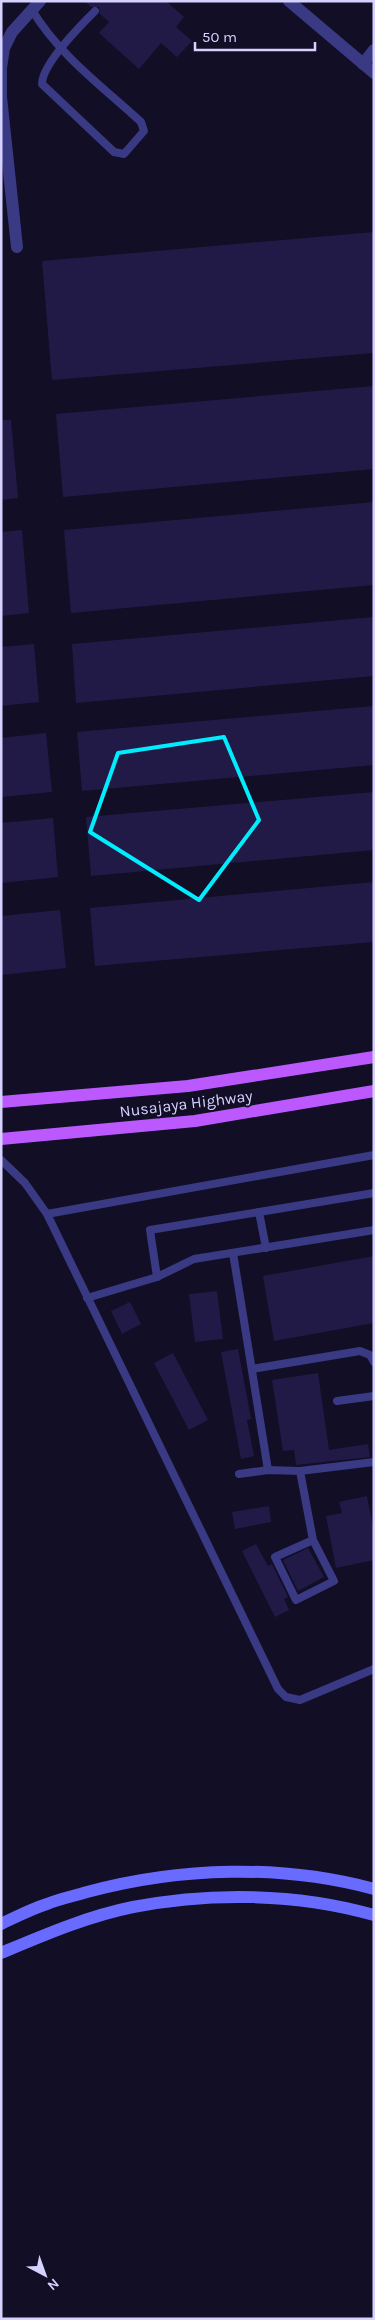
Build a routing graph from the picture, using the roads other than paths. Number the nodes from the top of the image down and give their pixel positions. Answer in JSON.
{"nodes":[{"id":1,"x":289,"y":1,"type":"edge"},
{"id":2,"x":36,"y":6,"type":"edge"},
{"id":3,"x":95,"y":10,"type":"dead end"},
{"id":4,"x":60,"y":48,"type":"junction"},
{"id":5,"x":374,"y":50,"type":"edge"},
{"id":6,"x":363,"y":64,"type":"junction"},
{"id":7,"x":374,"y":73,"type":"edge"},
{"id":8,"x":17,"y":247,"type":"dead end"},
{"id":9,"x":374,"y":1057,"type":"edge"},
{"id":10,"x":374,"y":1091,"type":"edge"},
{"id":11,"x":1,"y":1102,"type":"edge"},
{"id":12,"x":1,"y":1139,"type":"edge"},
{"id":13,"x":374,"y":1155,"type":"edge"},
{"id":14,"x":1,"y":1160,"type":"edge"},
{"id":15,"x":374,"y":1193,"type":"edge"},
{"id":16,"x":259,"y":1212,"type":"junction"},
{"id":17,"x":47,"y":1214,"type":"junction"},
{"id":18,"x":374,"y":1230,"type":"edge"},
{"id":19,"x":266,"y":1248,"type":"junction"},
{"id":20,"x":233,"y":1253,"type":"junction"},
{"id":21,"x":157,"y":1277,"type":"junction"},
{"id":22,"x":87,"y":1298,"type":"junction"},
{"id":23,"x":374,"y":1362,"type":"edge"},
{"id":24,"x":252,"y":1369,"type":"junction"},
{"id":25,"x":374,"y":1396,"type":"edge"},
{"id":26,"x":337,"y":1401,"type":"dead end"},
{"id":27,"x":374,"y":1462,"type":"edge"},
{"id":28,"x":268,"y":1470,"type":"junction"},
{"id":29,"x":300,"y":1471,"type":"junction"},
{"id":30,"x":239,"y":1474,"type":"dead end"},
{"id":31,"x":313,"y":1540,"type":"junction"},
{"id":32,"x":374,"y":1669,"type":"edge"},
{"id":33,"x":374,"y":1889,"type":"edge"},
{"id":34,"x":374,"y":1915,"type":"edge"},
{"id":35,"x":1,"y":1924,"type":"edge"},
{"id":36,"x":1,"y":1954,"type":"edge"}],
"edges":[{"from":1,"to":6,"type":"street"},
{"from":2,"to":4,"type":"lane"},
{"from":2,"to":8,"type":"street"},
{"from":3,"to":4,"type":"lane"},
{"from":4,"to":4,"type":"lane"},
{"from":5,"to":6,"type":"street"},
{"from":6,"to":7,"type":"street"},
{"from":9,"to":11,"type":"main road","name":"Nusajaya Highway"},
{"from":10,"to":12,"type":"main road","name":"Nusajaya Highway"},
{"from":13,"to":17,"type":"lane"},
{"from":14,"to":17,"type":"lane"},
{"from":15,"to":16,"type":"lane"},
{"from":16,"to":19,"type":"lane"},
{"from":16,"to":21,"type":"lane"},
{"from":17,"to":22,"type":"lane"},
{"from":18,"to":19,"type":"lane"},
{"from":19,"to":20,"type":"lane"},
{"from":20,"to":21,"type":"lane"},
{"from":20,"to":24,"type":"lane"},
{"from":21,"to":22,"type":"lane"},
{"from":22,"to":32,"type":"lane"},
{"from":23,"to":24,"type":"lane"},
{"from":24,"to":28,"type":"lane"},
{"from":25,"to":26,"type":"lane"},
{"from":27,"to":29,"type":"lane"},
{"from":28,"to":29,"type":"lane"},
{"from":28,"to":30,"type":"lane"},
{"from":29,"to":31,"type":"lane"},
{"from":31,"to":31,"type":"lane"},
{"from":33,"to":35,"type":"street"},
{"from":34,"to":36,"type":"street"}]}
